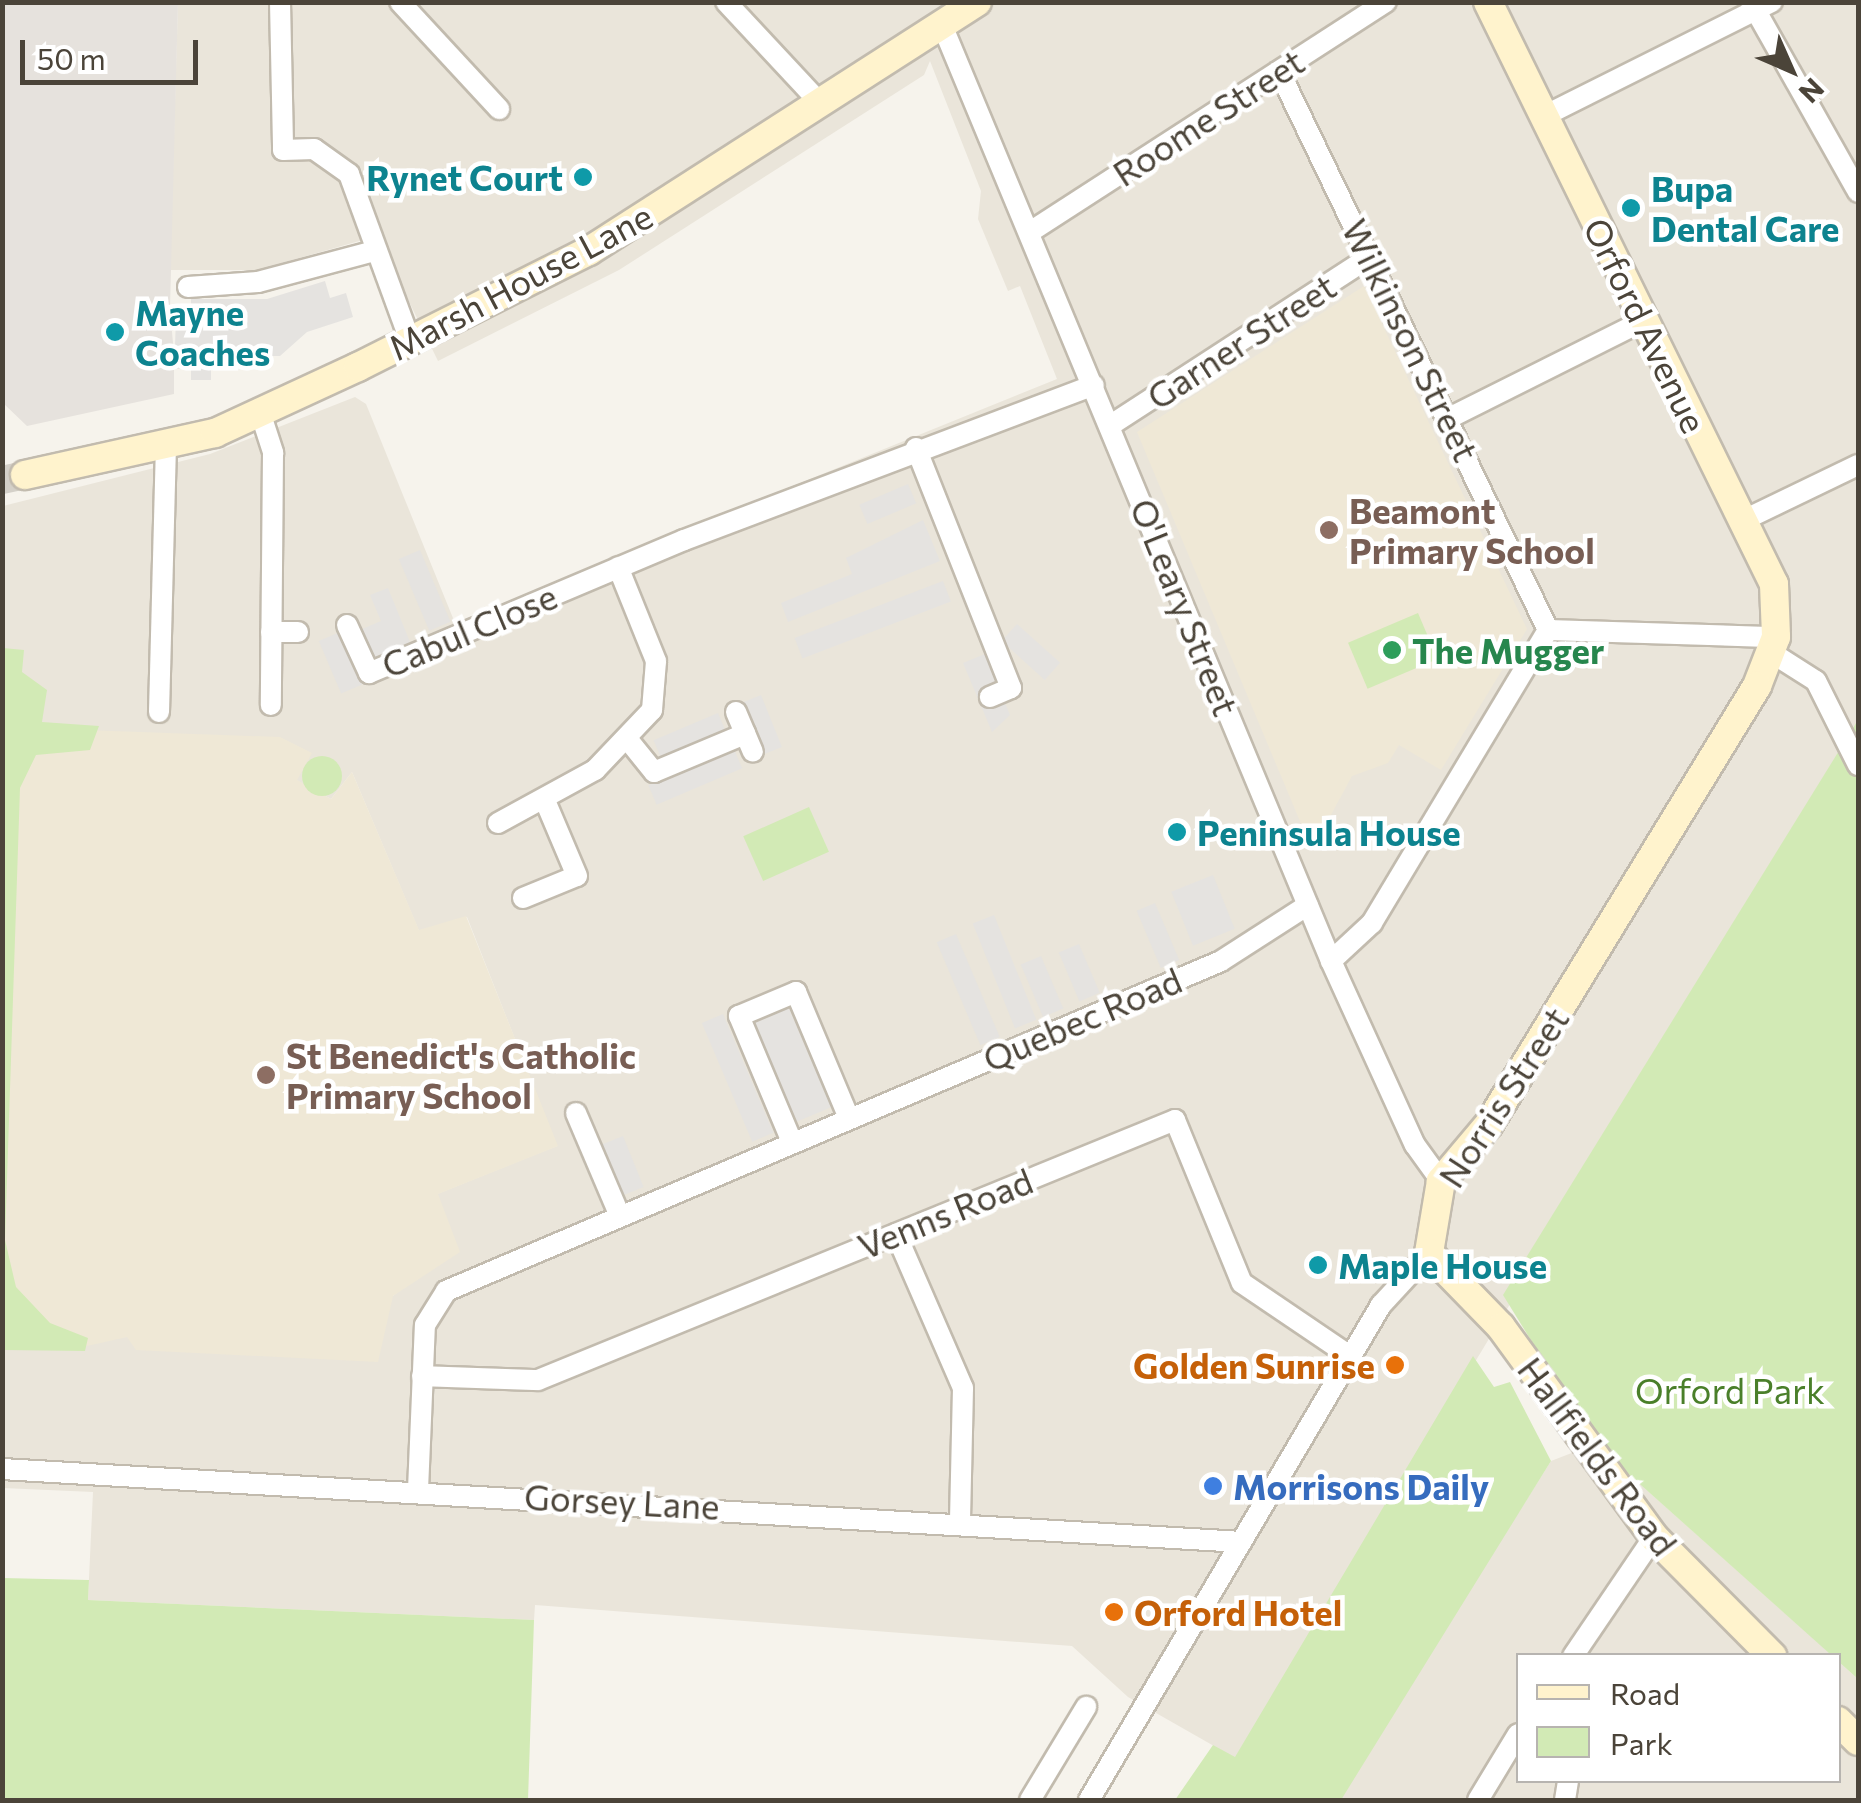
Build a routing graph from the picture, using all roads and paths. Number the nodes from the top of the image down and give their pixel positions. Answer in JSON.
{"nodes":[{"id":1,"x":280,"y":2,"type":"edge"},
{"id":2,"x":400,"y":2,"type":"edge"},
{"id":3,"x":726,"y":2,"type":"edge"},
{"id":4,"x":976,"y":2,"type":"edge"},
{"id":5,"x":1386,"y":2,"type":"edge"},
{"id":6,"x":1488,"y":2,"type":"edge"},
{"id":7,"x":1760,"y":5,"type":"edge"},
{"id":8,"x":942,"y":26,"type":"junction"},
{"id":9,"x":1279,"y":71,"type":"junction"},
{"id":10,"x":821,"y":104,"type":"junction"},
{"id":11,"x":499,"y":109,"type":"dead end"},
{"id":12,"x":1544,"y":116,"type":"junction"},
{"id":13,"x":1858,"y":192,"type":"edge"},
{"id":14,"x":1030,"y":232,"type":"junction"},
{"id":15,"x":371,"y":252,"type":"junction"},
{"id":16,"x":1370,"y":257,"type":"junction"},
{"id":17,"x":188,"y":286,"type":"dead end"},
{"id":18,"x":1643,"y":321,"type":"junction"},
{"id":19,"x":410,"y":341,"type":"junction"},
{"id":20,"x":1094,"y":385,"type":"junction"},
{"id":21,"x":262,"y":415,"type":"junction"},
{"id":22,"x":1449,"y":418,"type":"junction"},
{"id":23,"x":1111,"y":425,"type":"junction"},
{"id":24,"x":166,"y":446,"type":"junction"},
{"id":25,"x":916,"y":448,"type":"junction"},
{"id":26,"x":1858,"y":465,"type":"edge"},
{"id":27,"x":25,"y":475,"type":"tunnel mouth"},
{"id":28,"x":1742,"y":521,"type":"junction"},
{"id":29,"x":618,"y":567,"type":"junction"},
{"id":30,"x":347,"y":625,"type":"dead end"},
{"id":31,"x":1548,"y":630,"type":"junction"},
{"id":32,"x":272,"y":632,"type":"junction"},
{"id":33,"x":298,"y":632,"type":"dead end"},
{"id":34,"x":1774,"y":645,"type":"junction"},
{"id":35,"x":990,"y":697,"type":"dead end"},
{"id":36,"x":271,"y":704,"type":"dead end"},
{"id":37,"x":159,"y":712,"type":"dead end"},
{"id":38,"x":736,"y":712,"type":"dead end"},
{"id":39,"x":629,"y":740,"type":"junction"},
{"id":40,"x":1858,"y":765,"type":"edge"},
{"id":41,"x":546,"y":803,"type":"junction"},
{"id":42,"x":498,"y":823,"type":"dead end"},
{"id":43,"x":524,"y":898,"type":"dead end"},
{"id":44,"x":1308,"y":906,"type":"junction"},
{"id":45,"x":1331,"y":961,"type":"junction"},
{"id":46,"x":576,"y":1113,"type":"dead end"},
{"id":47,"x":848,"y":1118,"type":"junction"},
{"id":48,"x":792,"y":1142,"type":"junction"},
{"id":49,"x":1441,"y":1182,"type":"junction"},
{"id":50,"x":620,"y":1216,"type":"junction"},
{"id":51,"x":896,"y":1234,"type":"junction"},
{"id":52,"x":1430,"y":1253,"type":"junction"},
{"id":53,"x":1350,"y":1356,"type":"junction"},
{"id":54,"x":422,"y":1376,"type":"junction"},
{"id":55,"x":2,"y":1469,"type":"edge"},
{"id":56,"x":418,"y":1490,"type":"junction"},
{"id":57,"x":960,"y":1519,"type":"junction"},
{"id":58,"x":1654,"y":1538,"type":"junction"},
{"id":59,"x":1241,"y":1542,"type":"junction"},
{"id":60,"x":1590,"y":1632,"type":"junction"},
{"id":61,"x":1575,"y":1653,"type":"edge"},
{"id":62,"x":1586,"y":1653,"type":"edge"},
{"id":63,"x":1769,"y":1653,"type":"edge"},
{"id":64,"x":1086,"y":1707,"type":"dead end"},
{"id":65,"x":1516,"y":1737,"type":"edge"},
{"id":66,"x":1030,"y":1800,"type":"edge"},
{"id":67,"x":1088,"y":1800,"type":"edge"},
{"id":68,"x":1478,"y":1800,"type":"edge"}],
"edges":[{"from":1,"to":15,"type":"street"},
{"from":2,"to":11,"type":"street"},
{"from":3,"to":10,"type":"street"},
{"from":4,"to":8,"type":"street","name":"Marsh House Lane"},
{"from":5,"to":9,"type":"street","name":"Roome Street"},
{"from":6,"to":12,"type":"street","name":"Orford Avenue"},
{"from":7,"to":12,"type":"street"},
{"from":7,"to":13,"type":"street"},
{"from":8,"to":10,"type":"street","name":"Marsh House Lane"},
{"from":8,"to":14,"type":"street","name":"O'Leary Street"},
{"from":9,"to":14,"type":"street","name":"Roome Street"},
{"from":9,"to":16,"type":"street","name":"Wilkinson Street"},
{"from":10,"to":19,"type":"street","name":"Marsh House Lane"},
{"from":12,"to":18,"type":"street","name":"Orford Avenue"},
{"from":14,"to":20,"type":"street","name":"O'Leary Street"},
{"from":15,"to":17,"type":"street"},
{"from":15,"to":19,"type":"street"},
{"from":16,"to":22,"type":"street","name":"Wilkinson Street"},
{"from":16,"to":23,"type":"street","name":"Garner Street"},
{"from":18,"to":22,"type":"street"},
{"from":18,"to":28,"type":"street","name":"Orford Avenue"},
{"from":19,"to":21,"type":"street","name":"Marsh House Lane"},
{"from":20,"to":23,"type":"street","name":"O'Leary Street"},
{"from":20,"to":25,"type":"street","name":"Cabul Close"},
{"from":21,"to":24,"type":"street","name":"Marsh House Lane"},
{"from":21,"to":32,"type":"street"},
{"from":22,"to":31,"type":"street","name":"Wilkinson Street"},
{"from":23,"to":44,"type":"street","name":"O'Leary Street"},
{"from":24,"to":27,"type":"street","name":"Marsh House Lane"},
{"from":24,"to":37,"type":"street"},
{"from":25,"to":29,"type":"street","name":"Cabul Close"},
{"from":25,"to":35,"type":"street"},
{"from":26,"to":28,"type":"street"},
{"from":28,"to":34,"type":"street","name":"Orford Avenue"},
{"from":29,"to":30,"type":"street","name":"Cabul Close"},
{"from":29,"to":39,"type":"street"},
{"from":31,"to":34,"type":"street"},
{"from":31,"to":45,"type":"street"},
{"from":32,"to":33,"type":"street"},
{"from":32,"to":36,"type":"street"},
{"from":34,"to":40,"type":"street"},
{"from":34,"to":49,"type":"street","name":"Norris Street"},
{"from":38,"to":39,"type":"street"},
{"from":39,"to":41,"type":"street"},
{"from":41,"to":42,"type":"street"},
{"from":41,"to":43,"type":"street"},
{"from":44,"to":45,"type":"street","name":"O'Leary Street"},
{"from":44,"to":47,"type":"street","name":"Quebec Road"},
{"from":45,"to":49,"type":"street","name":"O'Leary Street"},
{"from":46,"to":50,"type":"street"},
{"from":47,"to":48,"type":"street","name":"Quebec Road"},
{"from":47,"to":48,"type":"street"},
{"from":48,"to":50,"type":"street","name":"Quebec Road"},
{"from":49,"to":52,"type":"street","name":"Norris Street"},
{"from":50,"to":54,"type":"street","name":"Quebec Road"},
{"from":51,"to":53,"type":"street","name":"Venns Road"},
{"from":51,"to":54,"type":"street","name":"Venns Road"},
{"from":51,"to":57,"type":"street"},
{"from":52,"to":53,"type":"street"},
{"from":52,"to":58,"type":"street","name":"Hallfields Road"},
{"from":53,"to":59,"type":"street"},
{"from":54,"to":56,"type":"street","name":"Quebec Road"},
{"from":55,"to":56,"type":"street","name":"Gorsey Lane"},
{"from":56,"to":57,"type":"street","name":"Gorsey Lane"},
{"from":57,"to":59,"type":"street","name":"Gorsey Lane"},
{"from":58,"to":60,"type":"street"},
{"from":58,"to":63,"type":"street","name":"Hallfields Road"},
{"from":59,"to":67,"type":"street"},
{"from":60,"to":61,"type":"street"},
{"from":60,"to":62,"type":"street"},
{"from":64,"to":66,"type":"street"},
{"from":65,"to":68,"type":"street"}]}
